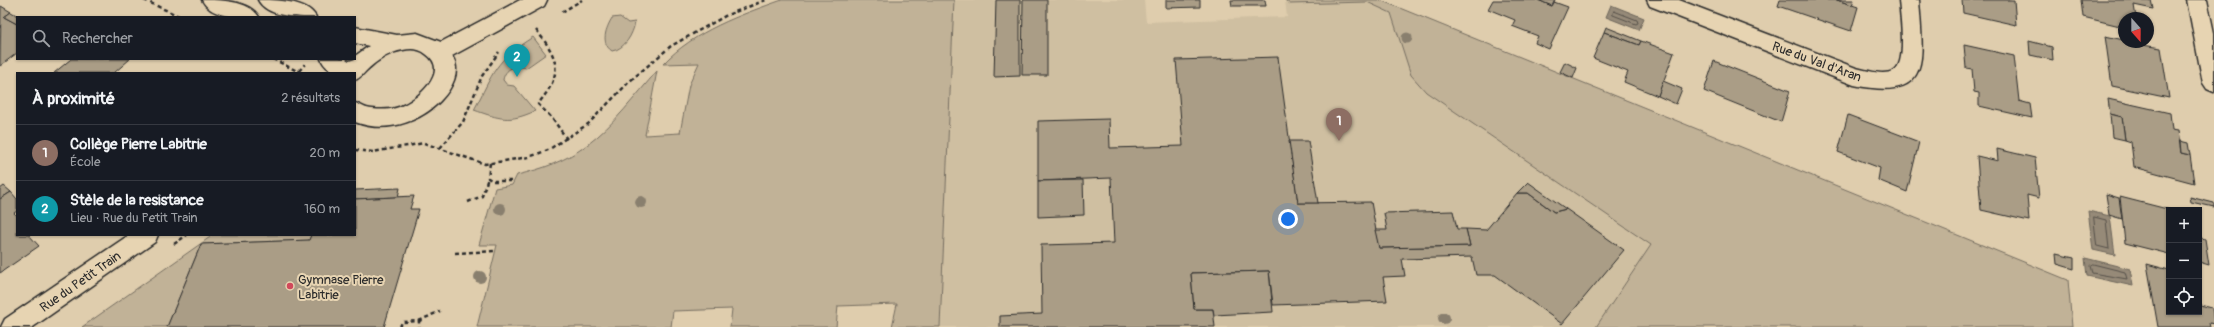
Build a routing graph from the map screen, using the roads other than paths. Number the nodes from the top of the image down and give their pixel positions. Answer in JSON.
{"nodes":[{"id":1,"x":212,"y":0,"type":"edge"},
{"id":2,"x":268,"y":0,"type":"edge"},
{"id":3,"x":537,"y":0,"type":"edge"},
{"id":4,"x":1657,"y":0,"type":"edge"},
{"id":5,"x":1909,"y":0,"type":"edge"},
{"id":6,"x":2197,"y":0,"type":"edge"},
{"id":7,"x":247,"y":16,"type":"edge"},
{"id":8,"x":304,"y":16,"type":"edge"},
{"id":9,"x":356,"y":35,"type":"edge"},
{"id":10,"x":396,"y":43,"type":"junction"},
{"id":11,"x":440,"y":52,"type":"junction"},
{"id":12,"x":332,"y":60,"type":"edge"},
{"id":13,"x":349,"y":72,"type":"edge"},
{"id":14,"x":351,"y":72,"type":"edge"},
{"id":15,"x":2214,"y":83,"type":"edge"},
{"id":16,"x":356,"y":112,"type":"edge"},
{"id":17,"x":146,"y":236,"type":"edge"},
{"id":18,"x":13,"y":327,"type":"edge"}],
"edges":[{"from":1,"to":7,"type":"street"},
{"from":2,"to":8,"type":"street"},
{"from":3,"to":11,"type":"street"},
{"from":4,"to":5,"type":"street","name":"Rue du Val d'Aran"},
{"from":6,"to":15,"type":"street"},
{"from":9,"to":10,"type":"street"},
{"from":10,"to":11,"type":"street"},
{"from":10,"to":14,"type":"street"},
{"from":11,"to":16,"type":"street"},
{"from":12,"to":13,"type":"street"},
{"from":17,"to":18,"type":"street","name":"Rue du Petit Train"}]}
